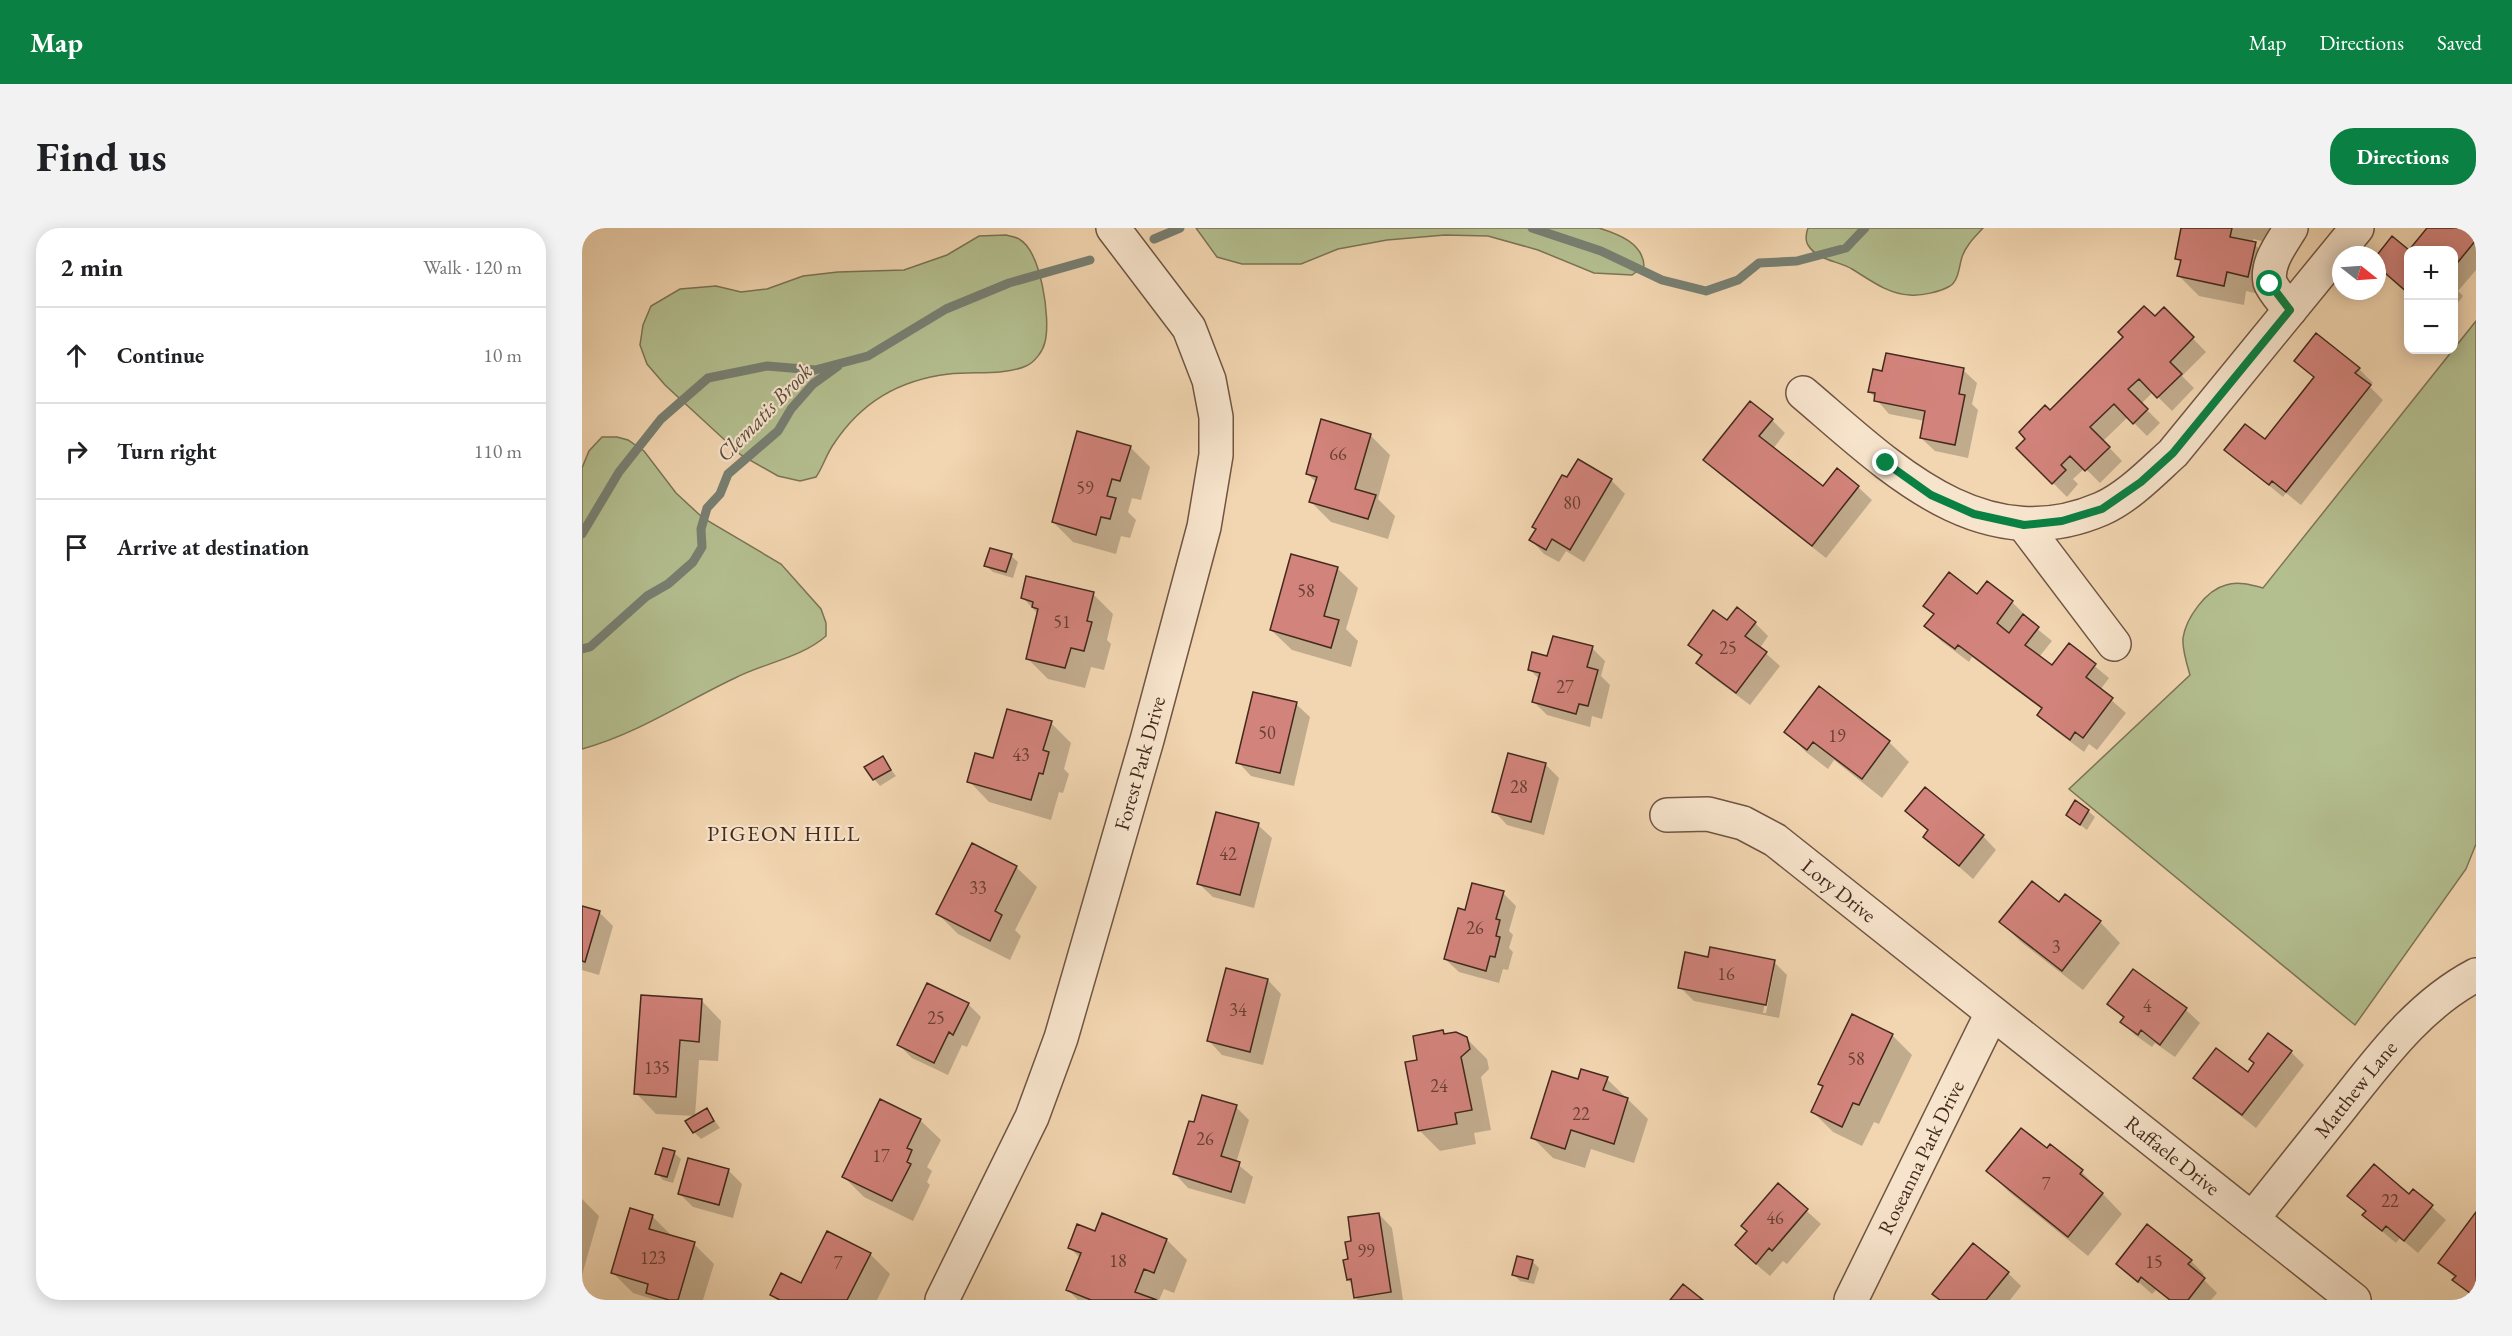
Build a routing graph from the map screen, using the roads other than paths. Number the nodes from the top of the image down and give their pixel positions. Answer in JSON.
{"nodes":[{"id":1,"x":1113,"y":228,"type":"edge"},
{"id":2,"x":2291,"y":228,"type":"edge"},
{"id":3,"x":2357,"y":228,"type":"edge"},
{"id":4,"x":2290,"y":310,"type":"junction"},
{"id":5,"x":1803,"y":393,"type":"dead end"},
{"id":6,"x":2024,"y":525,"type":"junction"},
{"id":7,"x":2114,"y":644,"type":"dead end"},
{"id":8,"x":1667,"y":815,"type":"dead end"},
{"id":9,"x":2476,"y":975,"type":"edge"},
{"id":10,"x":1992,"y":1013,"type":"junction"},
{"id":11,"x":2252,"y":1219,"type":"junction"},
{"id":12,"x":942,"y":1300,"type":"edge"},
{"id":13,"x":1851,"y":1300,"type":"edge"},
{"id":14,"x":2354,"y":1300,"type":"edge"}],
"edges":[{"from":1,"to":12,"type":"street","name":"Forest Park Drive"},
{"from":2,"to":4,"type":"street"},
{"from":3,"to":4,"type":"street"},
{"from":4,"to":6,"type":"street"},
{"from":5,"to":6,"type":"street"},
{"from":6,"to":7,"type":"street"},
{"from":8,"to":10,"type":"street","name":"Lory Drive"},
{"from":9,"to":11,"type":"street","name":"Matthew Lane"},
{"from":10,"to":11,"type":"street","name":"Raffaele Drive"},
{"from":10,"to":13,"type":"street","name":"Roseanna Park Drive"},
{"from":11,"to":14,"type":"street","name":"Raffaele Drive"}]}
